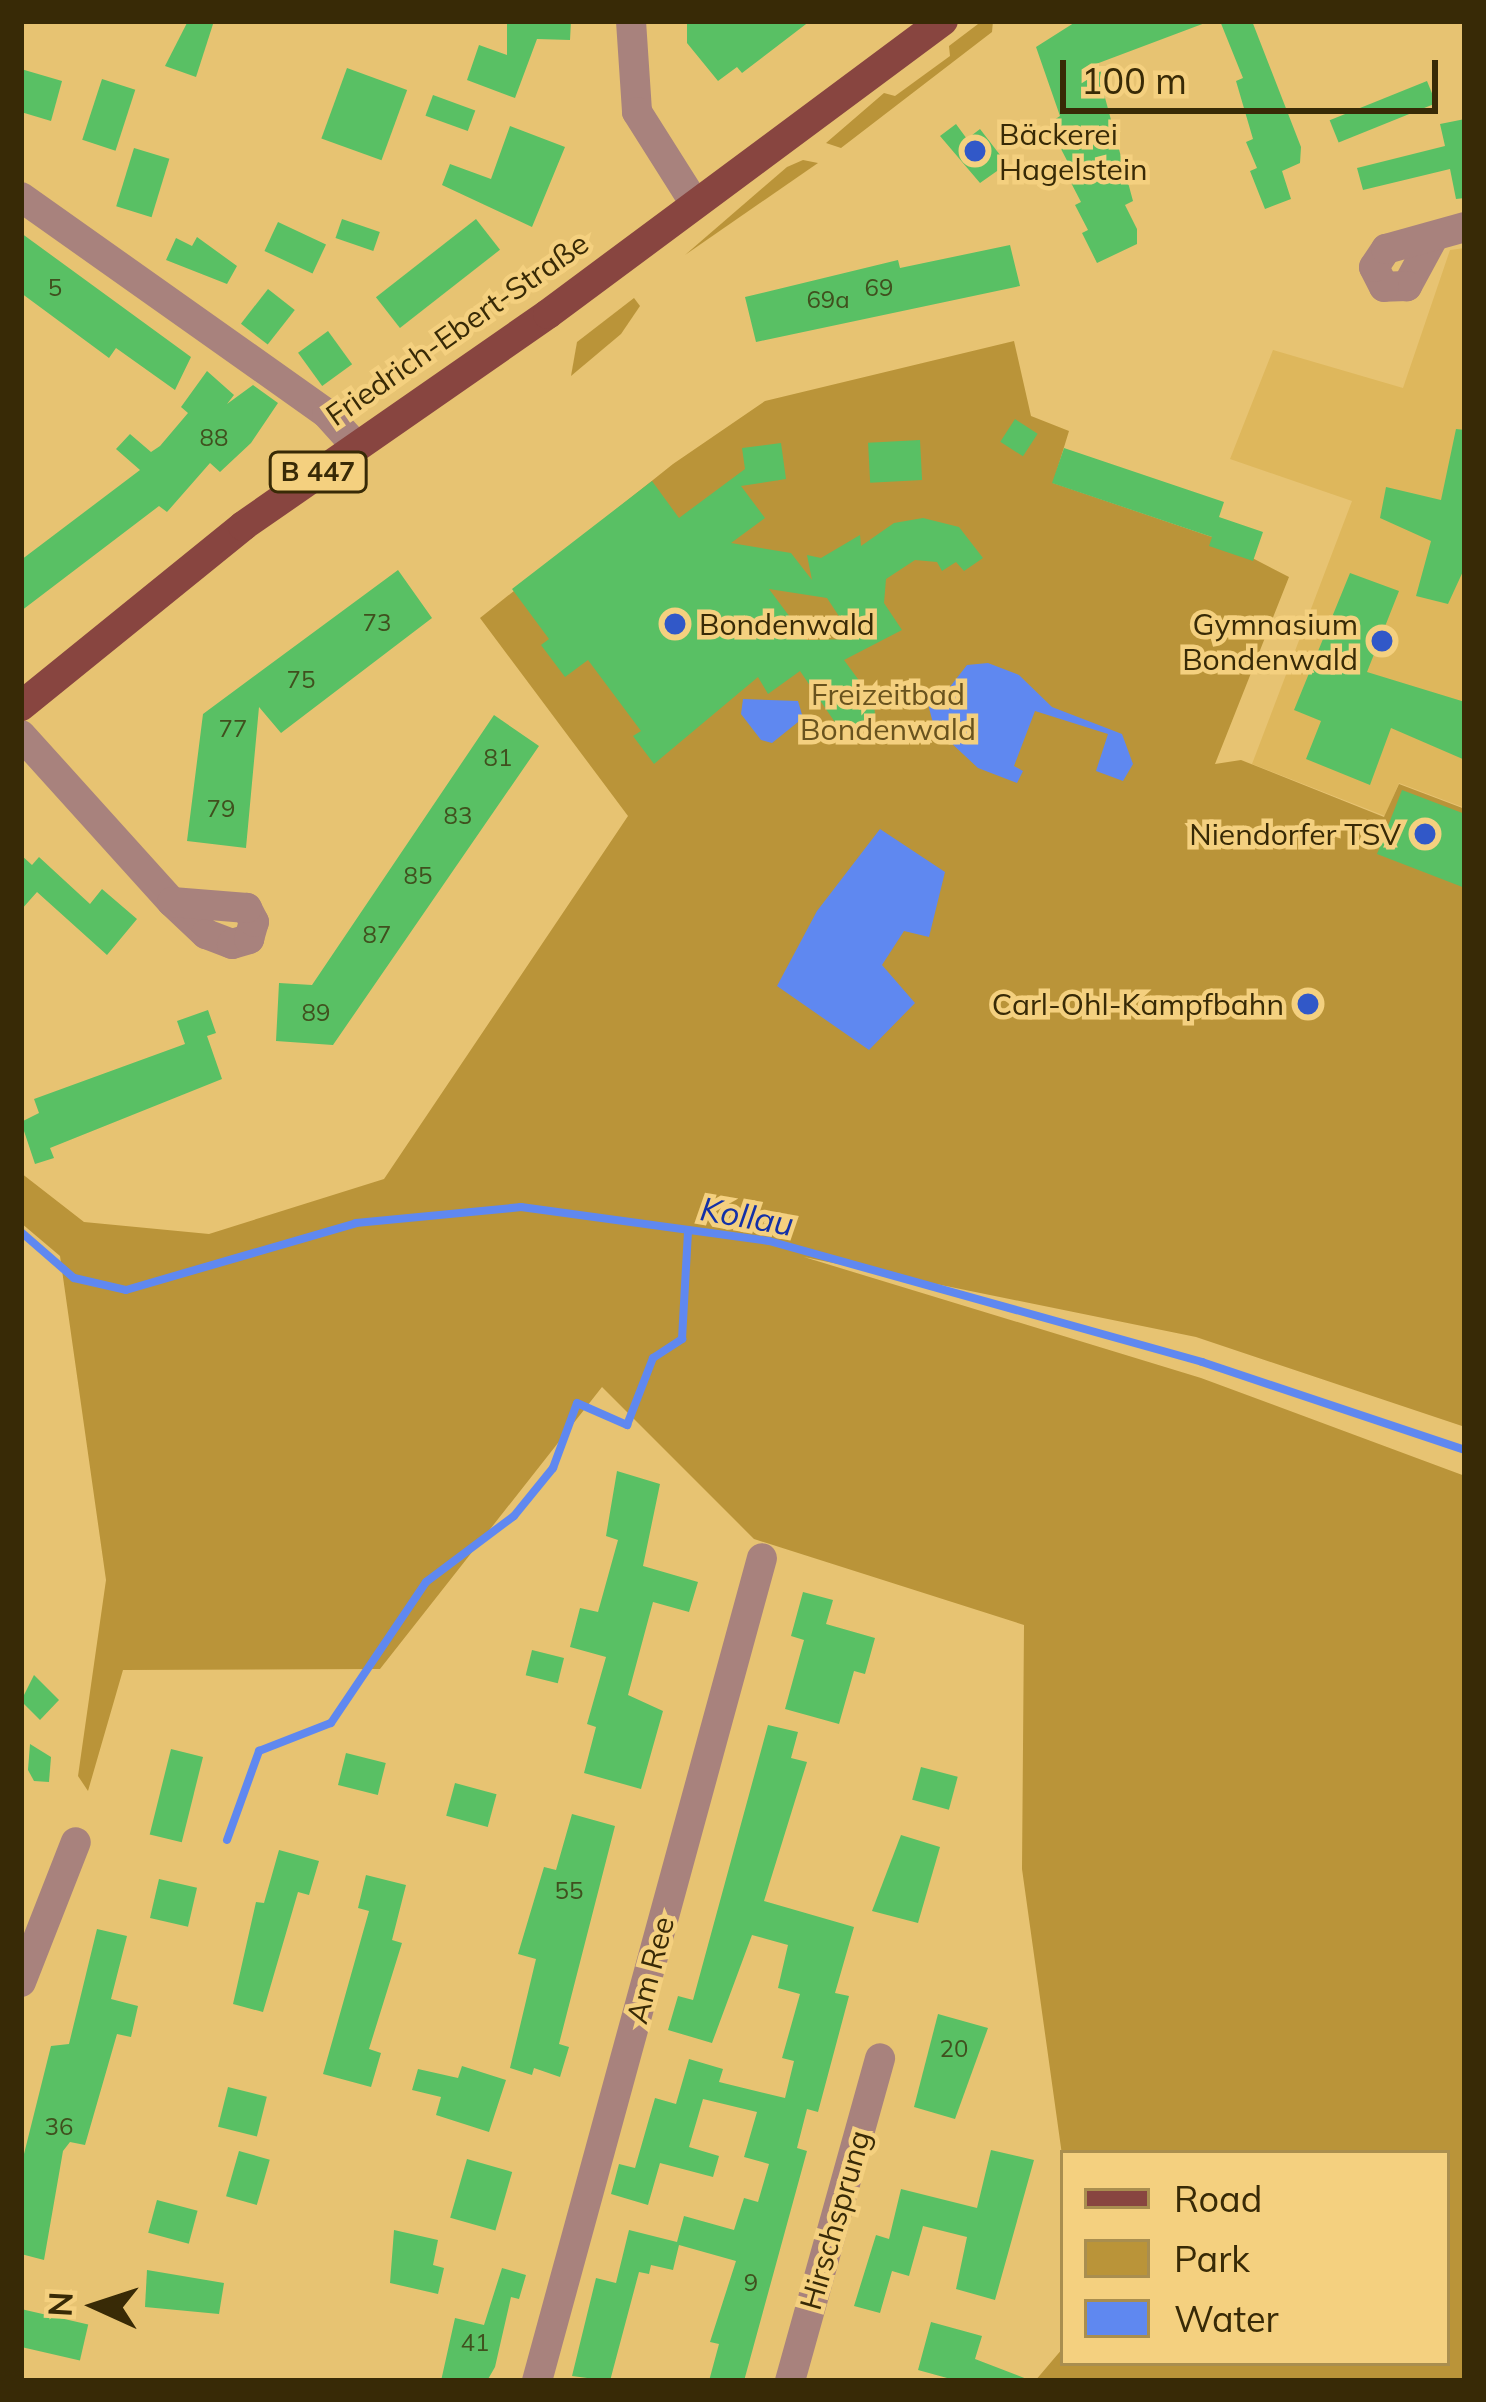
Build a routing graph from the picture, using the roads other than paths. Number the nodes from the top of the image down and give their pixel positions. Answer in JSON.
{"nodes":[{"id":1,"x":631,"y":21,"type":"edge"},
{"id":2,"x":943,"y":21,"type":"edge"},
{"id":3,"x":21,"y":196,"type":"edge"},
{"id":4,"x":694,"y":202,"type":"junction"},
{"id":5,"x":1465,"y":227,"type":"edge"},
{"id":6,"x":1433,"y":238,"type":"dead end"},
{"id":7,"x":355,"y":445,"type":"junction"},
{"id":8,"x":21,"y":706,"type":"edge"},
{"id":9,"x":21,"y":735,"type":"edge"},
{"id":10,"x":172,"y":902,"type":"dead end"},
{"id":11,"x":763,"y":1558,"type":"dead end"},
{"id":12,"x":76,"y":1842,"type":"dead end"},
{"id":13,"x":21,"y":1982,"type":"edge"},
{"id":14,"x":880,"y":2059,"type":"dead end"},
{"id":15,"x":537,"y":2381,"type":"edge"},
{"id":16,"x":790,"y":2381,"type":"edge"}],
"edges":[{"from":1,"to":4,"type":"street"},
{"from":2,"to":4,"type":"main road","name":"Friedrich-Ebert-Straße","number":"B 447"},
{"from":3,"to":7,"type":"street"},
{"from":4,"to":7,"type":"main road","name":"Friedrich-Ebert-Straße","number":"B 447"},
{"from":5,"to":6,"type":"street"},
{"from":7,"to":8,"type":"main road","name":"Friedrich-Ebert-Straße","number":"B 447"},
{"from":9,"to":10,"type":"street"},
{"from":11,"to":15,"type":"street","name":"Am Ree"},
{"from":12,"to":13,"type":"street"},
{"from":14,"to":16,"type":"street","name":"Hirschsprung"}]}
